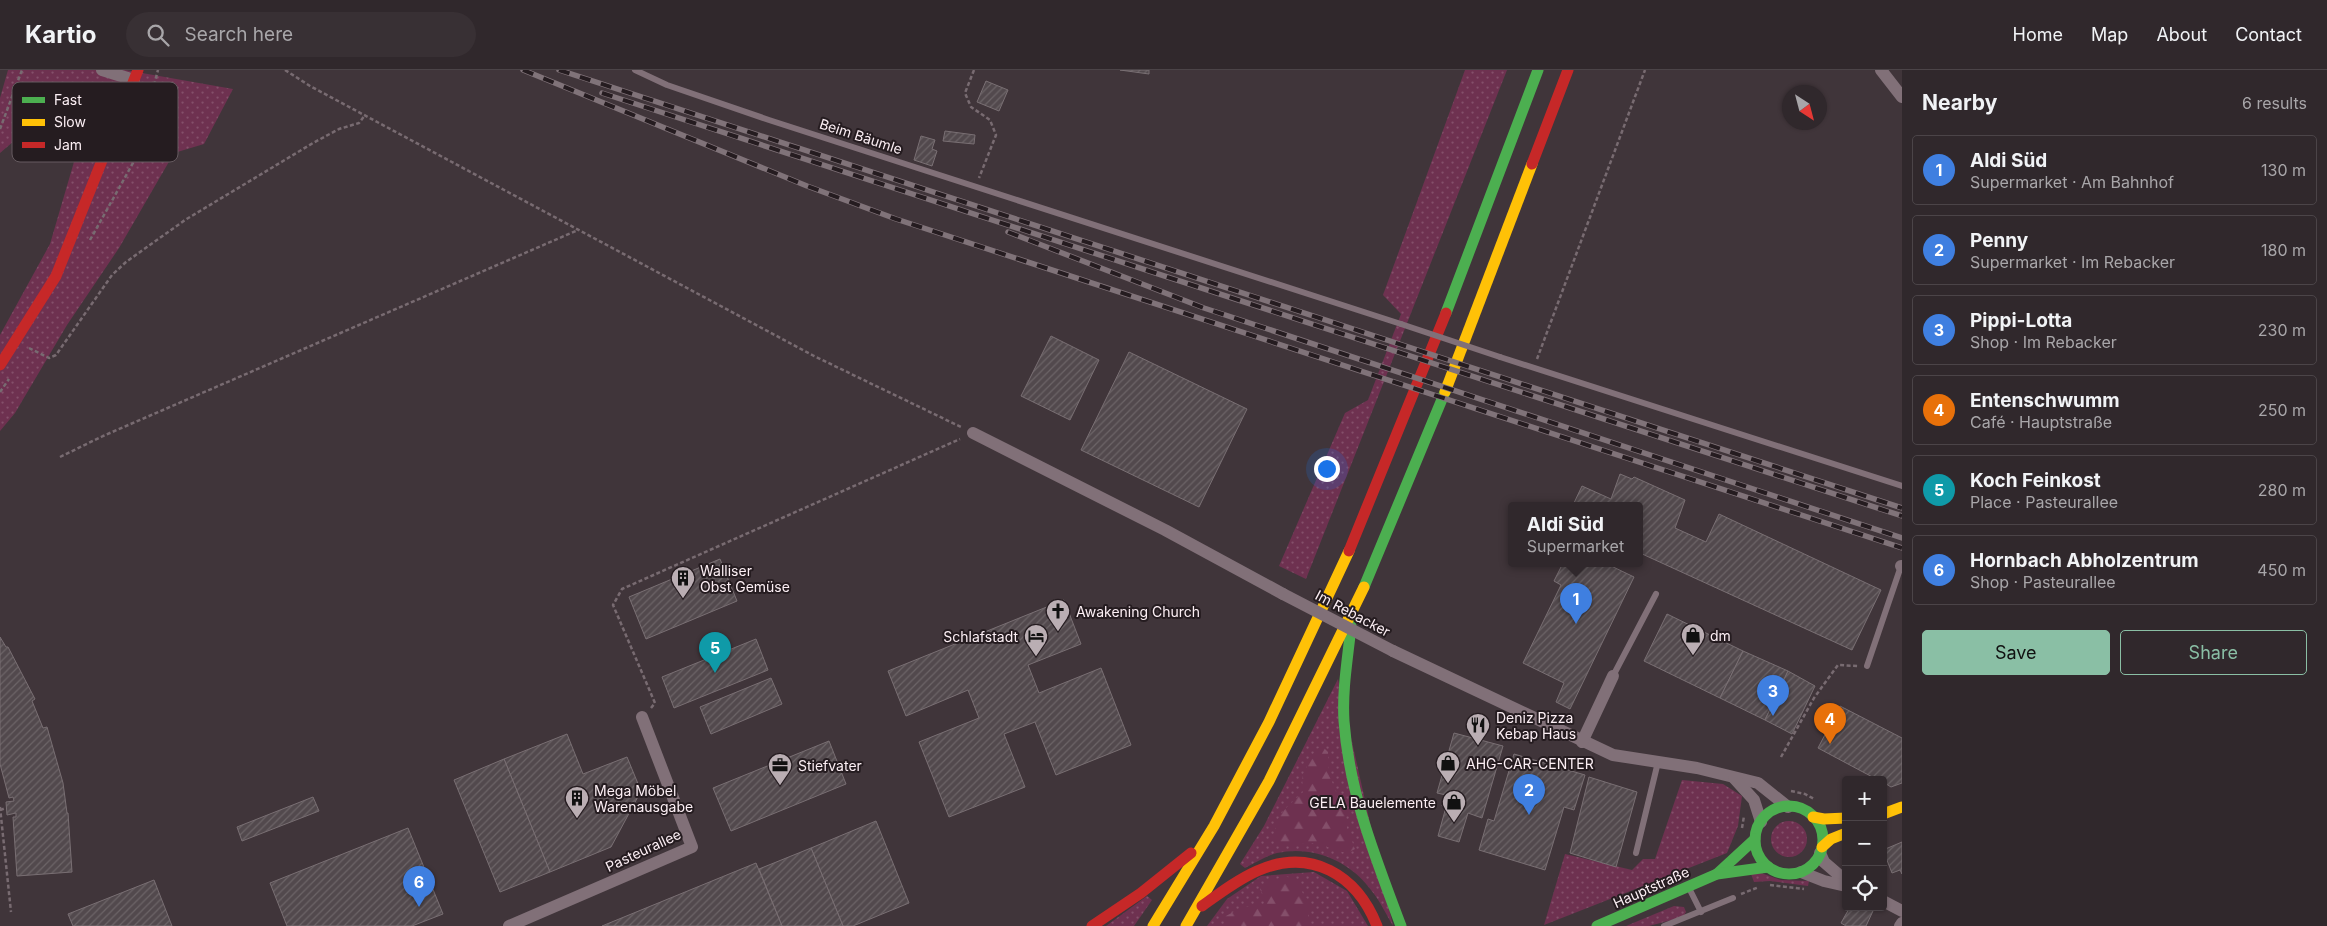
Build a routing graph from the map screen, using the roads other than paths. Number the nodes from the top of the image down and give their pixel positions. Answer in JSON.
{"nodes":[{"id":1,"x":102,"y":70,"type":"edge"},
{"id":2,"x":635,"y":70,"type":"edge"},
{"id":3,"x":1538,"y":70,"type":"edge"},
{"id":4,"x":1568,"y":70,"type":"edge"},
{"id":5,"x":1881,"y":70,"type":"edge"},
{"id":6,"x":136,"y":75,"type":"edge"},
{"id":7,"x":1902,"y":97,"type":"edge"},
{"id":8,"x":101,"y":162,"type":"edge"},
{"id":9,"x":0,"y":365,"type":"edge"},
{"id":10,"x":973,"y":433,"type":"road end"},
{"id":11,"x":1902,"y":486,"type":"edge"},
{"id":12,"x":1901,"y":566,"type":"edge"},
{"id":13,"x":1656,"y":594,"type":"dead end"},
{"id":14,"x":1352,"y":614,"type":"junction"},
{"id":15,"x":1867,"y":666,"type":"road end"},
{"id":16,"x":1613,"y":676,"type":"joint"},
{"id":17,"x":642,"y":717,"type":"road end"},
{"id":18,"x":1582,"y":742,"type":"junction"},
{"id":19,"x":1658,"y":762,"type":"junction"},
{"id":20,"x":1734,"y":778,"type":"junction"},
{"id":21,"x":1788,"y":807,"type":"junction"},
{"id":22,"x":1902,"y":807,"type":"edge"},
{"id":23,"x":1887,"y":813,"type":"edge"},
{"id":24,"x":1813,"y":817,"type":"junction"},
{"id":25,"x":1842,"y":818,"type":"edge"},
{"id":26,"x":1760,"y":822,"type":"junction"},
{"id":27,"x":1842,"y":835,"type":"edge"},
{"id":28,"x":1755,"y":839,"type":"junction"},
{"id":29,"x":1202,"y":844,"type":"junction"},
{"id":30,"x":1821,"y":850,"type":"junction"},
{"id":31,"x":1636,"y":852,"type":"dead end"},
{"id":32,"x":1768,"y":867,"type":"junction"},
{"id":33,"x":1801,"y":872,"type":"junction"},
{"id":34,"x":1717,"y":874,"type":"junction"},
{"id":35,"x":1842,"y":878,"type":"edge"},
{"id":36,"x":1842,"y":885,"type":"edge"},
{"id":37,"x":1689,"y":887,"type":"junction"},
{"id":38,"x":1733,"y":898,"type":"dead end"},
{"id":39,"x":1887,"y":903,"type":"edge"},
{"id":40,"x":1196,"y":910,"type":"junction"},
{"id":41,"x":1902,"y":910,"type":"edge"},
{"id":42,"x":1701,"y":912,"type":"junction"},
{"id":43,"x":509,"y":926,"type":"edge"},
{"id":44,"x":1092,"y":926,"type":"edge"},
{"id":45,"x":1153,"y":926,"type":"edge"},
{"id":46,"x":1186,"y":926,"type":"edge"},
{"id":47,"x":1377,"y":926,"type":"edge"},
{"id":48,"x":1401,"y":926,"type":"edge"},
{"id":49,"x":1597,"y":926,"type":"edge"},
{"id":50,"x":1664,"y":926,"type":"edge"}],
"edges":[{"from":1,"to":6,"type":"street"},
{"from":2,"to":11,"type":"lane","name":"Beim Bäumle","bridge":true},
{"from":3,"to":29,"type":"main road"},
{"from":4,"to":14,"type":"main road"},
{"from":5,"to":7,"type":"street"},
{"from":8,"to":9,"type":"main road"},
{"from":10,"to":18,"type":"street","name":"Im Rebacker","bridge":true},
{"from":12,"to":15,"type":"lane"},
{"from":13,"to":16,"type":"lane"},
{"from":14,"to":40,"type":"main road"},
{"from":14,"to":48,"type":"main road"},
{"from":16,"to":18,"type":"street"},
{"from":17,"to":43,"type":"street","name":"Pasteurallee"},
{"from":18,"to":19,"type":"street","name":"Im Rebacker"},
{"from":19,"to":20,"type":"street","name":"Im Rebacker"},
{"from":19,"to":31,"type":"lane"},
{"from":20,"to":21,"type":"street","name":"Im Rebacker"},
{"from":20,"to":26,"type":"street"},
{"from":21,"to":24,"type":"main road"},
{"from":21,"to":26,"type":"main road"},
{"from":22,"to":23,"type":"main road"},
{"from":24,"to":25,"type":"main road"},
{"from":24,"to":30,"type":"main road"},
{"from":26,"to":28,"type":"main road"},
{"from":27,"to":30,"type":"main road"},
{"from":28,"to":32,"type":"main road"},
{"from":28,"to":34,"type":"main road","name":"Hauptstraße"},
{"from":29,"to":44,"type":"main road"},
{"from":29,"to":45,"type":"main road"},
{"from":30,"to":33,"type":"main road"},
{"from":30,"to":35,"type":"street"},
{"from":32,"to":33,"type":"main road"},
{"from":32,"to":34,"type":"main road","name":"Hauptstraße"},
{"from":33,"to":36,"type":"street"},
{"from":34,"to":37,"type":"main road","name":"Hauptstraße"},
{"from":37,"to":42,"type":"lane"},
{"from":37,"to":49,"type":"main road","name":"Hauptstraße"},
{"from":38,"to":42,"type":"lane"},
{"from":39,"to":41,"type":"street"},
{"from":40,"to":46,"type":"main road"},
{"from":40,"to":47,"type":"main road"},
{"from":42,"to":50,"type":"lane"}]}
